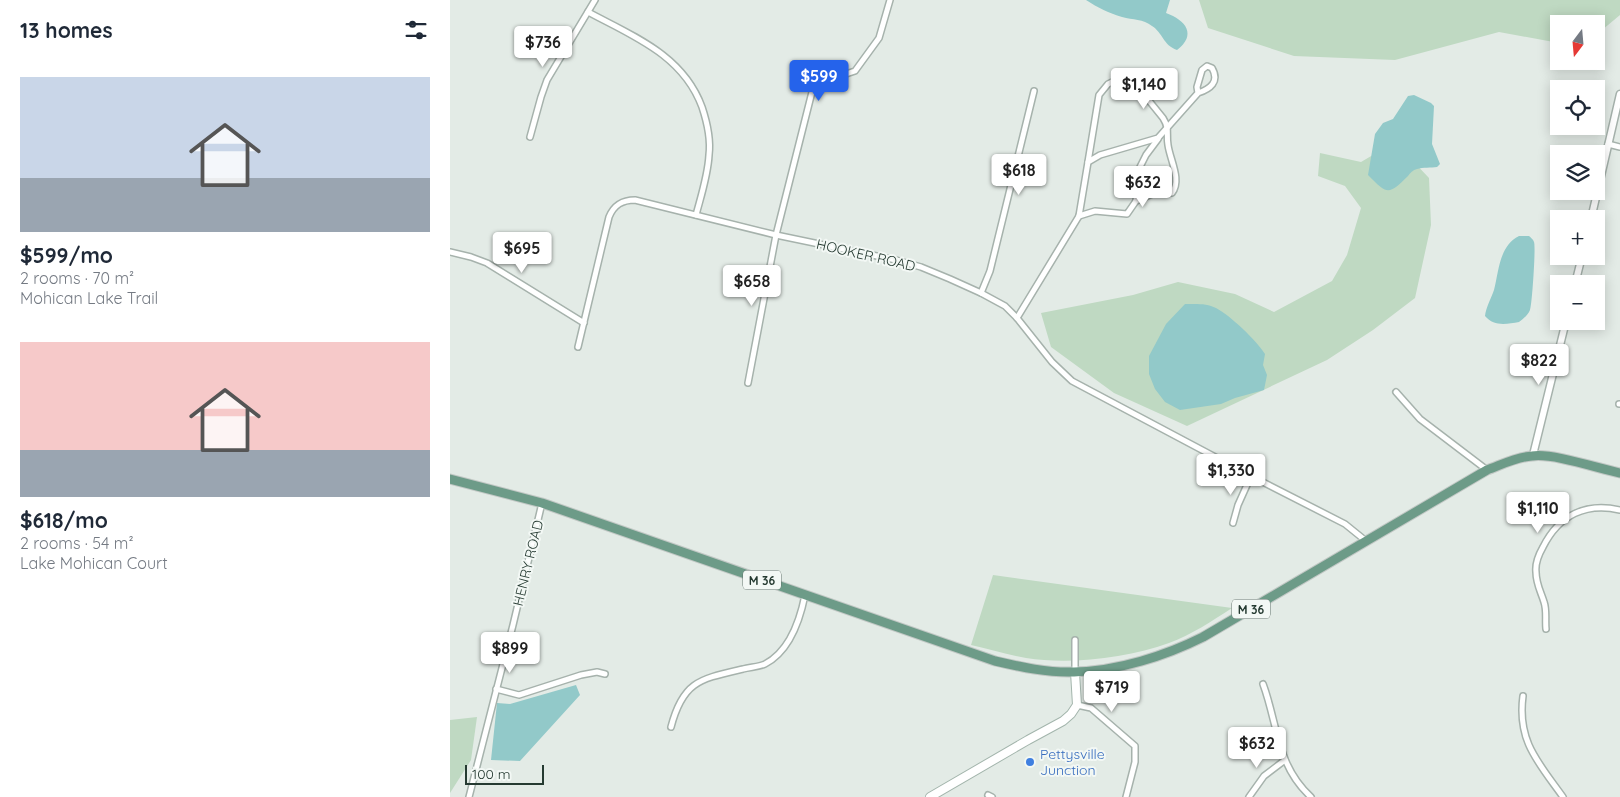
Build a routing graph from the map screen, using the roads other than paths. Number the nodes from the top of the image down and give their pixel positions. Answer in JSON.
{"nodes":[{"id":1,"x":595,"y":0,"type":"edge"},
{"id":2,"x":890,"y":0,"type":"edge"},
{"id":3,"x":588,"y":12,"type":"junction"},
{"id":4,"x":1034,"y":91,"type":"dead end"},
{"id":5,"x":1198,"y":93,"type":"junction"},
{"id":6,"x":1620,"y":94,"type":"edge"},
{"id":7,"x":1168,"y":126,"type":"junction"},
{"id":8,"x":530,"y":137,"type":"dead end"},
{"id":9,"x":1158,"y":138,"type":"junction"},
{"id":10,"x":1608,"y":144,"type":"junction"},
{"id":11,"x":1620,"y":147,"type":"edge"},
{"id":12,"x":1088,"y":162,"type":"junction"},
{"id":13,"x":1136,"y":201,"type":"junction"},
{"id":14,"x":1593,"y":210,"type":"edge"},
{"id":15,"x":696,"y":215,"type":"junction"},
{"id":16,"x":1079,"y":216,"type":"junction"},
{"id":17,"x":776,"y":235,"type":"junction"},
{"id":18,"x":450,"y":252,"type":"edge"},
{"id":19,"x":981,"y":293,"type":"junction"},
{"id":20,"x":1017,"y":318,"type":"junction"},
{"id":21,"x":584,"y":323,"type":"junction"},
{"id":22,"x":1564,"y":330,"type":"edge"},
{"id":23,"x":578,"y":347,"type":"dead end"},
{"id":24,"x":748,"y":383,"type":"dead end"},
{"id":25,"x":1396,"y":392,"type":"dead end"},
{"id":26,"x":1533,"y":455,"type":"junction"},
{"id":27,"x":1487,"y":470,"type":"junction"},
{"id":28,"x":1620,"y":473,"type":"edge"},
{"id":29,"x":1251,"y":476,"type":"junction"},
{"id":30,"x":450,"y":479,"type":"edge"},
{"id":31,"x":542,"y":503,"type":"junction"},
{"id":32,"x":1620,"y":510,"type":"edge"},
{"id":33,"x":1233,"y":523,"type":"dead end"},
{"id":34,"x":1366,"y":541,"type":"junction"},
{"id":35,"x":805,"y":595,"type":"junction"},
{"id":36,"x":1546,"y":629,"type":"dead end"},
{"id":37,"x":1075,"y":640,"type":"dead end"},
{"id":38,"x":1075,"y":672,"type":"junction"},
{"id":39,"x":605,"y":674,"type":"dead end"},
{"id":40,"x":1263,"y":684,"type":"dead end"},
{"id":41,"x":496,"y":689,"type":"junction"},
{"id":42,"x":1523,"y":696,"type":"dead end"},
{"id":43,"x":1076,"y":705,"type":"junction"},
{"id":44,"x":671,"y":727,"type":"dead end"},
{"id":45,"x":1285,"y":760,"type":"junction"},
{"id":46,"x":468,"y":797,"type":"edge"},
{"id":47,"x":930,"y":797,"type":"edge"},
{"id":48,"x":1126,"y":797,"type":"edge"},
{"id":49,"x":1249,"y":797,"type":"edge"},
{"id":50,"x":1311,"y":797,"type":"edge"},
{"id":51,"x":1563,"y":797,"type":"edge"}],
"edges":[{"from":1,"to":3,"type":"street"},
{"from":2,"to":17,"type":"street"},
{"from":3,"to":8,"type":"street"},
{"from":3,"to":15,"type":"street"},
{"from":4,"to":19,"type":"street"},
{"from":5,"to":5,"type":"street"},
{"from":5,"to":7,"type":"street"},
{"from":6,"to":10,"type":"street"},
{"from":7,"to":9,"type":"street"},
{"from":7,"to":12,"type":"street"},
{"from":7,"to":13,"type":"street"},
{"from":9,"to":12,"type":"street"},
{"from":9,"to":13,"type":"street"},
{"from":10,"to":11,"type":"street"},
{"from":10,"to":14,"type":"street"},
{"from":12,"to":16,"type":"street"},
{"from":13,"to":16,"type":"street"},
{"from":15,"to":17,"type":"street","name":"HOOKER ROAD"},
{"from":15,"to":21,"type":"street","name":"HOOKER ROAD"},
{"from":16,"to":20,"type":"street"},
{"from":17,"to":19,"type":"street","name":"HOOKER ROAD"},
{"from":17,"to":24,"type":"street"},
{"from":18,"to":21,"type":"street"},
{"from":19,"to":20,"type":"street","name":"HOOKER ROAD"},
{"from":20,"to":29,"type":"street","name":"HOOKER ROAD"},
{"from":21,"to":23,"type":"street","name":"HOOKER ROAD"},
{"from":22,"to":26,"type":"street"},
{"from":25,"to":27,"type":"street"},
{"from":26,"to":27,"type":"main road","number":"M 36"},
{"from":26,"to":28,"type":"main road","number":"M 36"},
{"from":27,"to":34,"type":"main road","number":"M 36"},
{"from":29,"to":33,"type":"street"},
{"from":29,"to":34,"type":"street","name":"HOOKER ROAD"},
{"from":30,"to":31,"type":"main road","number":"M 36"},
{"from":31,"to":35,"type":"main road","number":"M 36"},
{"from":31,"to":41,"type":"street","name":"HENRY ROAD"},
{"from":32,"to":36,"type":"street"},
{"from":34,"to":38,"type":"main road","number":"M 36"},
{"from":35,"to":38,"type":"main road","number":"M 36"},
{"from":35,"to":44,"type":"street"},
{"from":37,"to":38,"type":"street"},
{"from":38,"to":43,"type":"main road"},
{"from":39,"to":41,"type":"street"},
{"from":40,"to":45,"type":"street"},
{"from":41,"to":46,"type":"street","name":"HENRY ROAD"},
{"from":42,"to":51,"type":"street"},
{"from":43,"to":47,"type":"main road"},
{"from":43,"to":48,"type":"street"},
{"from":45,"to":49,"type":"street"},
{"from":45,"to":50,"type":"street"}]}
